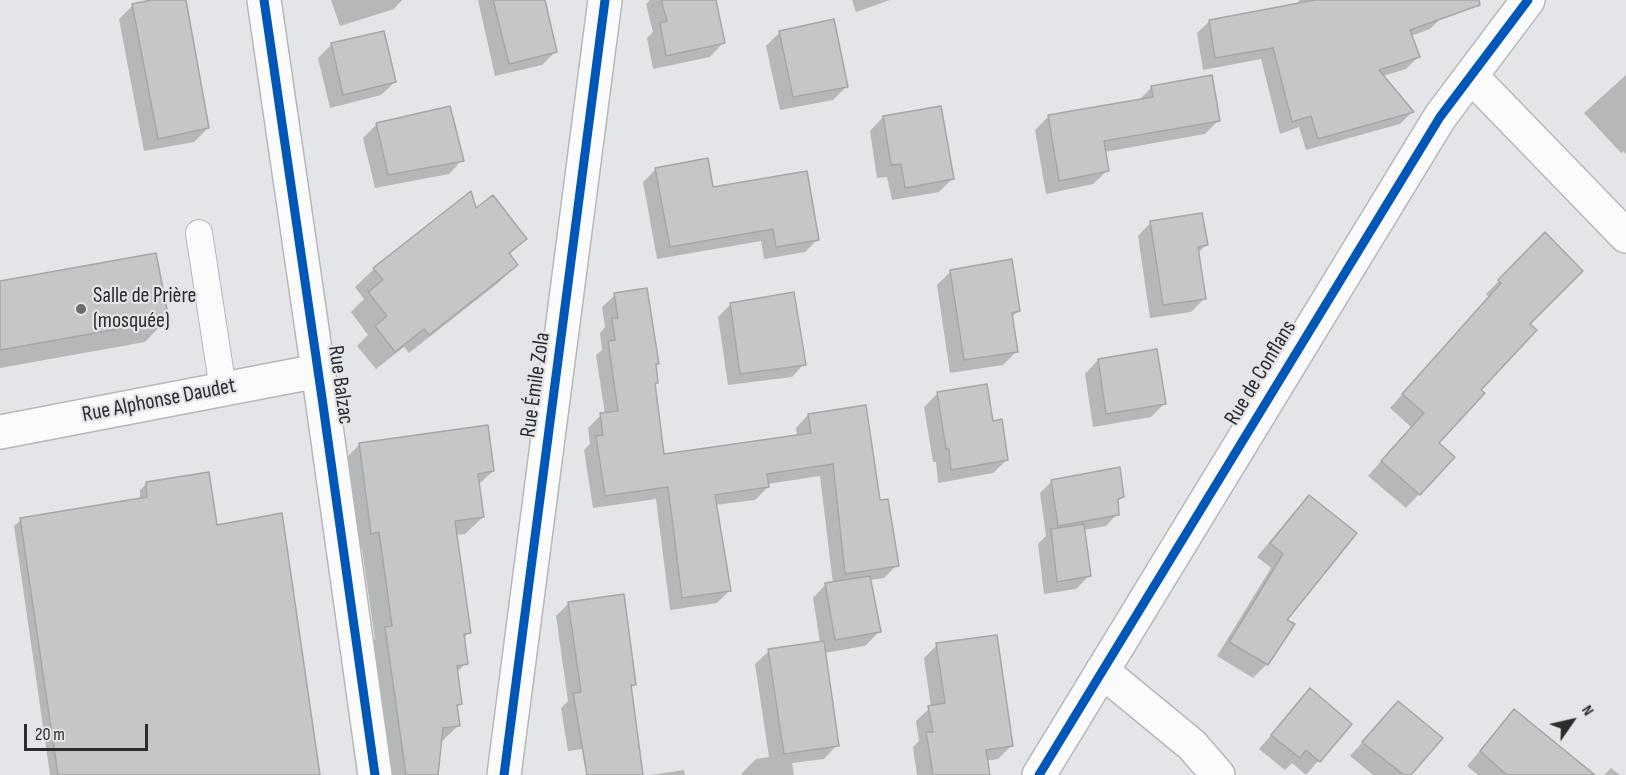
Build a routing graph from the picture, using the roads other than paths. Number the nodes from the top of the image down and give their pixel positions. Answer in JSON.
{"nodes":[{"id":1,"x":264,"y":0,"type":"edge"},
{"id":2,"x":605,"y":0,"type":"edge"},
{"id":3,"x":1528,"y":0,"type":"edge"},
{"id":4,"x":1472,"y":77,"type":"junction"},
{"id":5,"x":199,"y":233,"type":"dead end"},
{"id":6,"x":1626,"y":236,"type":"edge"},
{"id":7,"x":318,"y":371,"type":"junction"},
{"id":8,"x":223,"y":389,"type":"junction"},
{"id":9,"x":0,"y":432,"type":"edge"},
{"id":10,"x":1102,"y":671,"type":"junction"},
{"id":11,"x":375,"y":775,"type":"edge"},
{"id":12,"x":504,"y":775,"type":"edge"},
{"id":13,"x":1039,"y":775,"type":"edge"},
{"id":14,"x":1218,"y":775,"type":"edge"}],
"edges":[{"from":1,"to":7,"type":"street","name":"Rue Balzac"},
{"from":2,"to":12,"type":"street","name":"Rue Émile Zola"},
{"from":3,"to":4,"type":"street","name":"Rue de Conflans"},
{"from":4,"to":6,"type":"street"},
{"from":4,"to":10,"type":"street","name":"Rue de Conflans"},
{"from":5,"to":8,"type":"lane"},
{"from":7,"to":8,"type":"street","name":"Rue Alphonse Daudet"},
{"from":7,"to":11,"type":"street","name":"Rue Balzac"},
{"from":8,"to":9,"type":"street","name":"Rue Alphonse Daudet"},
{"from":10,"to":13,"type":"street","name":"Rue de Conflans"},
{"from":10,"to":14,"type":"street"}]}
